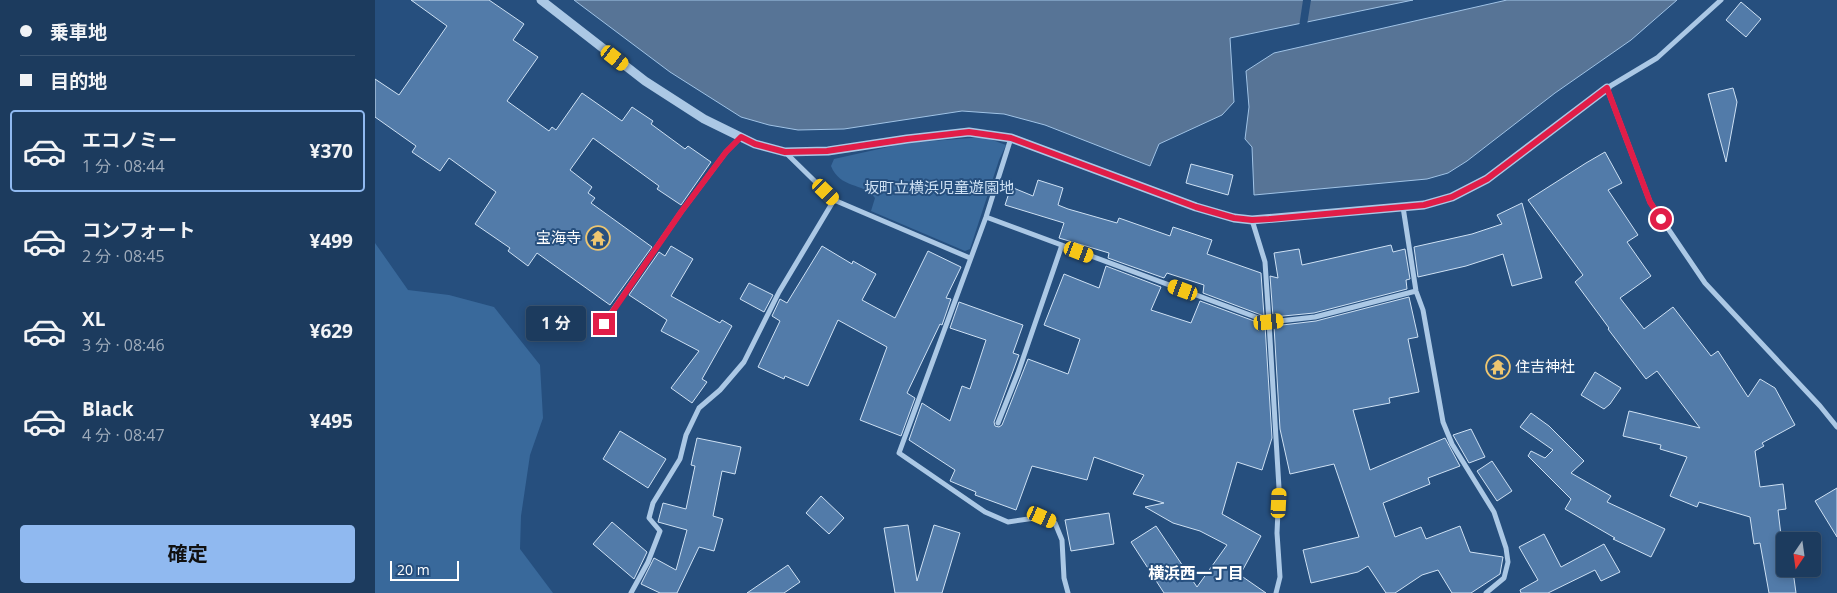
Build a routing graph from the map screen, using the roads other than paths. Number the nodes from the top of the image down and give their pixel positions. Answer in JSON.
{"nodes":[{"id":1,"x":541,"y":0,"type":"edge"},
{"id":2,"x":1721,"y":0,"type":"edge"},
{"id":3,"x":1607,"y":88,"type":"junction"},
{"id":4,"x":741,"y":137,"type":"junction"},
{"id":5,"x":1011,"y":138,"type":"junction"},
{"id":6,"x":785,"y":152,"type":"junction"},
{"id":7,"x":834,"y":200,"type":"junction"},
{"id":8,"x":1403,"y":207,"type":"junction"},
{"id":9,"x":986,"y":217,"type":"junction"},
{"id":10,"x":1252,"y":220,"type":"junction"},
{"id":11,"x":1062,"y":245,"type":"junction"},
{"id":12,"x":971,"y":258,"type":"junction"},
{"id":13,"x":1416,"y":292,"type":"junction"},
{"id":14,"x":1269,"y":322,"type":"junction"},
{"id":15,"x":604,"y":324,"type":"dead end"},
{"id":16,"x":998,"y":422,"type":"dead end"},
{"id":17,"x":1837,"y":427,"type":"edge"},
{"id":18,"x":631,"y":593,"type":"edge"},
{"id":19,"x":1068,"y":593,"type":"edge"},
{"id":20,"x":1275,"y":593,"type":"edge"},
{"id":21,"x":1486,"y":593,"type":"edge"}],
"edges":[{"from":1,"to":4,"type":"street"},
{"from":2,"to":3,"type":"street"},
{"from":3,"to":8,"type":"street"},
{"from":3,"to":17,"type":"street"},
{"from":4,"to":6,"type":"street"},
{"from":4,"to":15,"type":"street"},
{"from":5,"to":6,"type":"street"},
{"from":5,"to":9,"type":"street"},
{"from":5,"to":10,"type":"street"},
{"from":6,"to":7,"type":"street"},
{"from":7,"to":12,"type":"street"},
{"from":7,"to":18,"type":"street"},
{"from":8,"to":10,"type":"street"},
{"from":8,"to":13,"type":"street"},
{"from":9,"to":11,"type":"street"},
{"from":9,"to":12,"type":"street"},
{"from":10,"to":14,"type":"street"},
{"from":11,"to":14,"type":"street"},
{"from":11,"to":16,"type":"street"},
{"from":12,"to":19,"type":"street"},
{"from":13,"to":14,"type":"street"},
{"from":13,"to":21,"type":"street"},
{"from":14,"to":20,"type":"street"}]}
